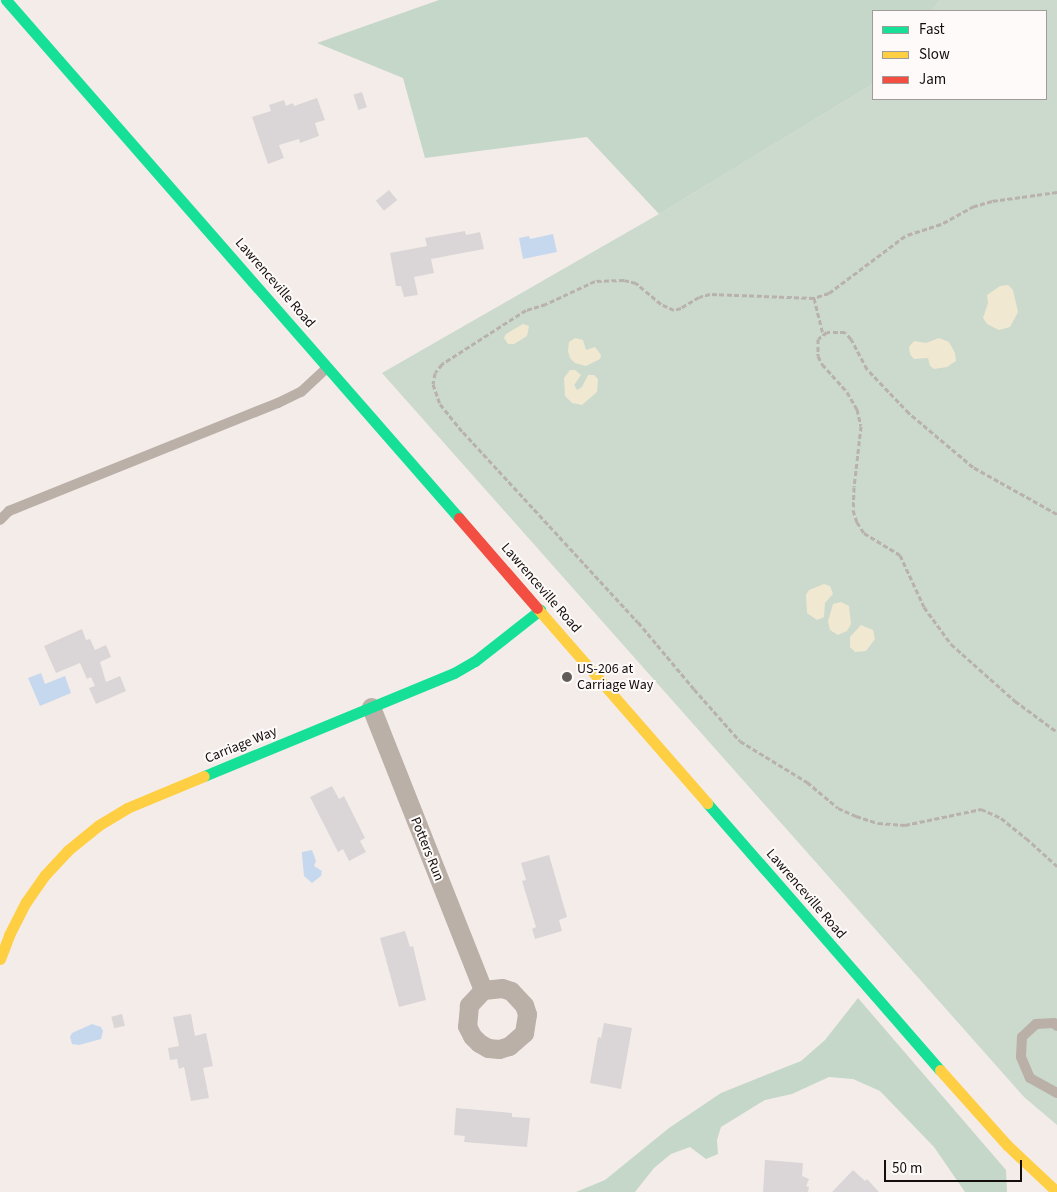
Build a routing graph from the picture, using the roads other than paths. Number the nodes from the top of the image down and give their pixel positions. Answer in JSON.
{"nodes":[{"id":1,"x":6,"y":0,"type":"edge"},
{"id":2,"x":328,"y":367,"type":"junction"},
{"id":3,"x":0,"y":520,"type":"edge"},
{"id":4,"x":540,"y":610,"type":"junction"},
{"id":5,"x":371,"y":707,"type":"junction"},
{"id":6,"x":0,"y":959,"type":"edge"},
{"id":7,"x":483,"y":990,"type":"dead end"},
{"id":8,"x":1057,"y":1026,"type":"edge"},
{"id":9,"x":1057,"y":1093,"type":"edge"},
{"id":10,"x":1057,"y":1192,"type":"edge"}],
"edges":[{"from":1,"to":2,"type":"main road","name":"Lawrenceville Road"},
{"from":2,"to":3,"type":"lane"},
{"from":2,"to":4,"type":"main road","name":"Lawrenceville Road"},
{"from":4,"to":5,"type":"main road","name":"Carriage Way"},
{"from":4,"to":10,"type":"main road","name":"Lawrenceville Road"},
{"from":5,"to":6,"type":"main road","name":"Carriage Way"},
{"from":5,"to":7,"type":"street","name":"Potters Run"},
{"from":8,"to":9,"type":"lane"}]}
